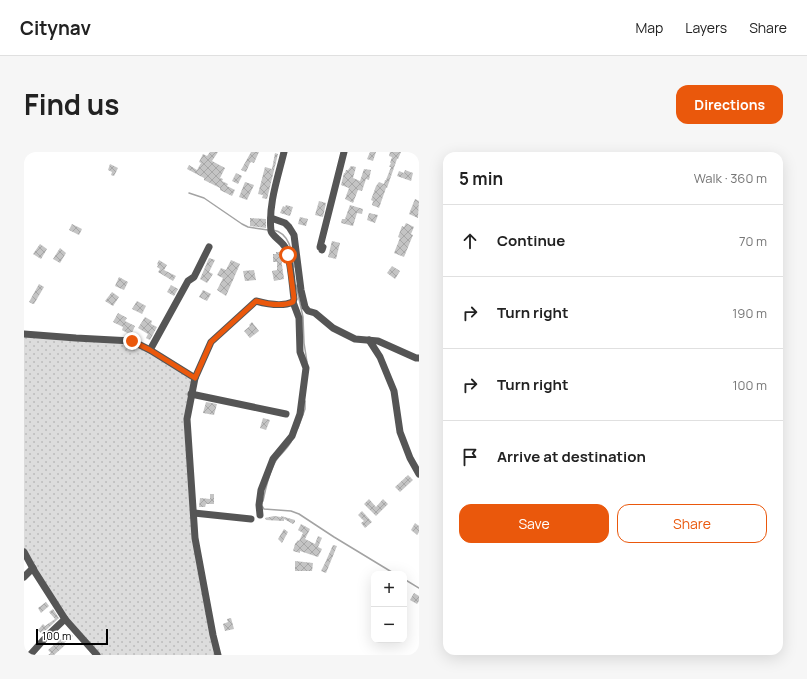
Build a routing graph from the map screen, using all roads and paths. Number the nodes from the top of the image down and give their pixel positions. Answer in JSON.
{"nodes":[{"id":1,"x":284,"y":152,"type":"edge"},
{"id":2,"x":344,"y":152,"type":"edge"},
{"id":3,"x":270,"y":218,"type":"junction"},
{"id":4,"x":209,"y":247,"type":"dead end"},
{"id":5,"x":322,"y":250,"type":"dead end"},
{"id":6,"x":293,"y":300,"type":"junction"},
{"id":7,"x":304,"y":302,"type":"junction"},
{"id":8,"x":24,"y":334,"type":"edge"},
{"id":9,"x":369,"y":340,"type":"junction"},
{"id":10,"x":150,"y":350,"type":"junction"},
{"id":11,"x":419,"y":358,"type":"edge"},
{"id":12,"x":195,"y":378,"type":"junction"},
{"id":13,"x":191,"y":394,"type":"junction"},
{"id":14,"x":286,"y":414,"type":"dead end"},
{"id":15,"x":419,"y":474,"type":"edge"},
{"id":16,"x":194,"y":513,"type":"junction"},
{"id":17,"x":260,"y":514,"type":"dead end"},
{"id":18,"x":251,"y":519,"type":"dead end"},
{"id":19,"x":24,"y":552,"type":"edge"},
{"id":20,"x":33,"y":568,"type":"junction"},
{"id":21,"x":24,"y":577,"type":"edge"},
{"id":22,"x":65,"y":619,"type":"junction"},
{"id":23,"x":30,"y":655,"type":"edge"},
{"id":24,"x":97,"y":655,"type":"edge"},
{"id":25,"x":218,"y":655,"type":"edge"}],
"edges":[{"from":1,"to":3,"type":"street"},
{"from":2,"to":5,"type":"street"},
{"from":3,"to":6,"type":"street"},
{"from":3,"to":7,"type":"street"},
{"from":4,"to":10,"type":"street"},
{"from":6,"to":7,"type":"street"},
{"from":6,"to":12,"type":"street"},
{"from":6,"to":17,"type":"street"},
{"from":7,"to":9,"type":"street"},
{"from":8,"to":10,"type":"street"},
{"from":9,"to":11,"type":"street"},
{"from":9,"to":15,"type":"street"},
{"from":10,"to":12,"type":"street"},
{"from":12,"to":13,"type":"street"},
{"from":13,"to":14,"type":"street"},
{"from":13,"to":16,"type":"street"},
{"from":16,"to":18,"type":"street"},
{"from":16,"to":25,"type":"street"},
{"from":19,"to":20,"type":"street"},
{"from":20,"to":21,"type":"street"},
{"from":20,"to":22,"type":"street"},
{"from":22,"to":23,"type":"street"},
{"from":22,"to":24,"type":"street"}]}
